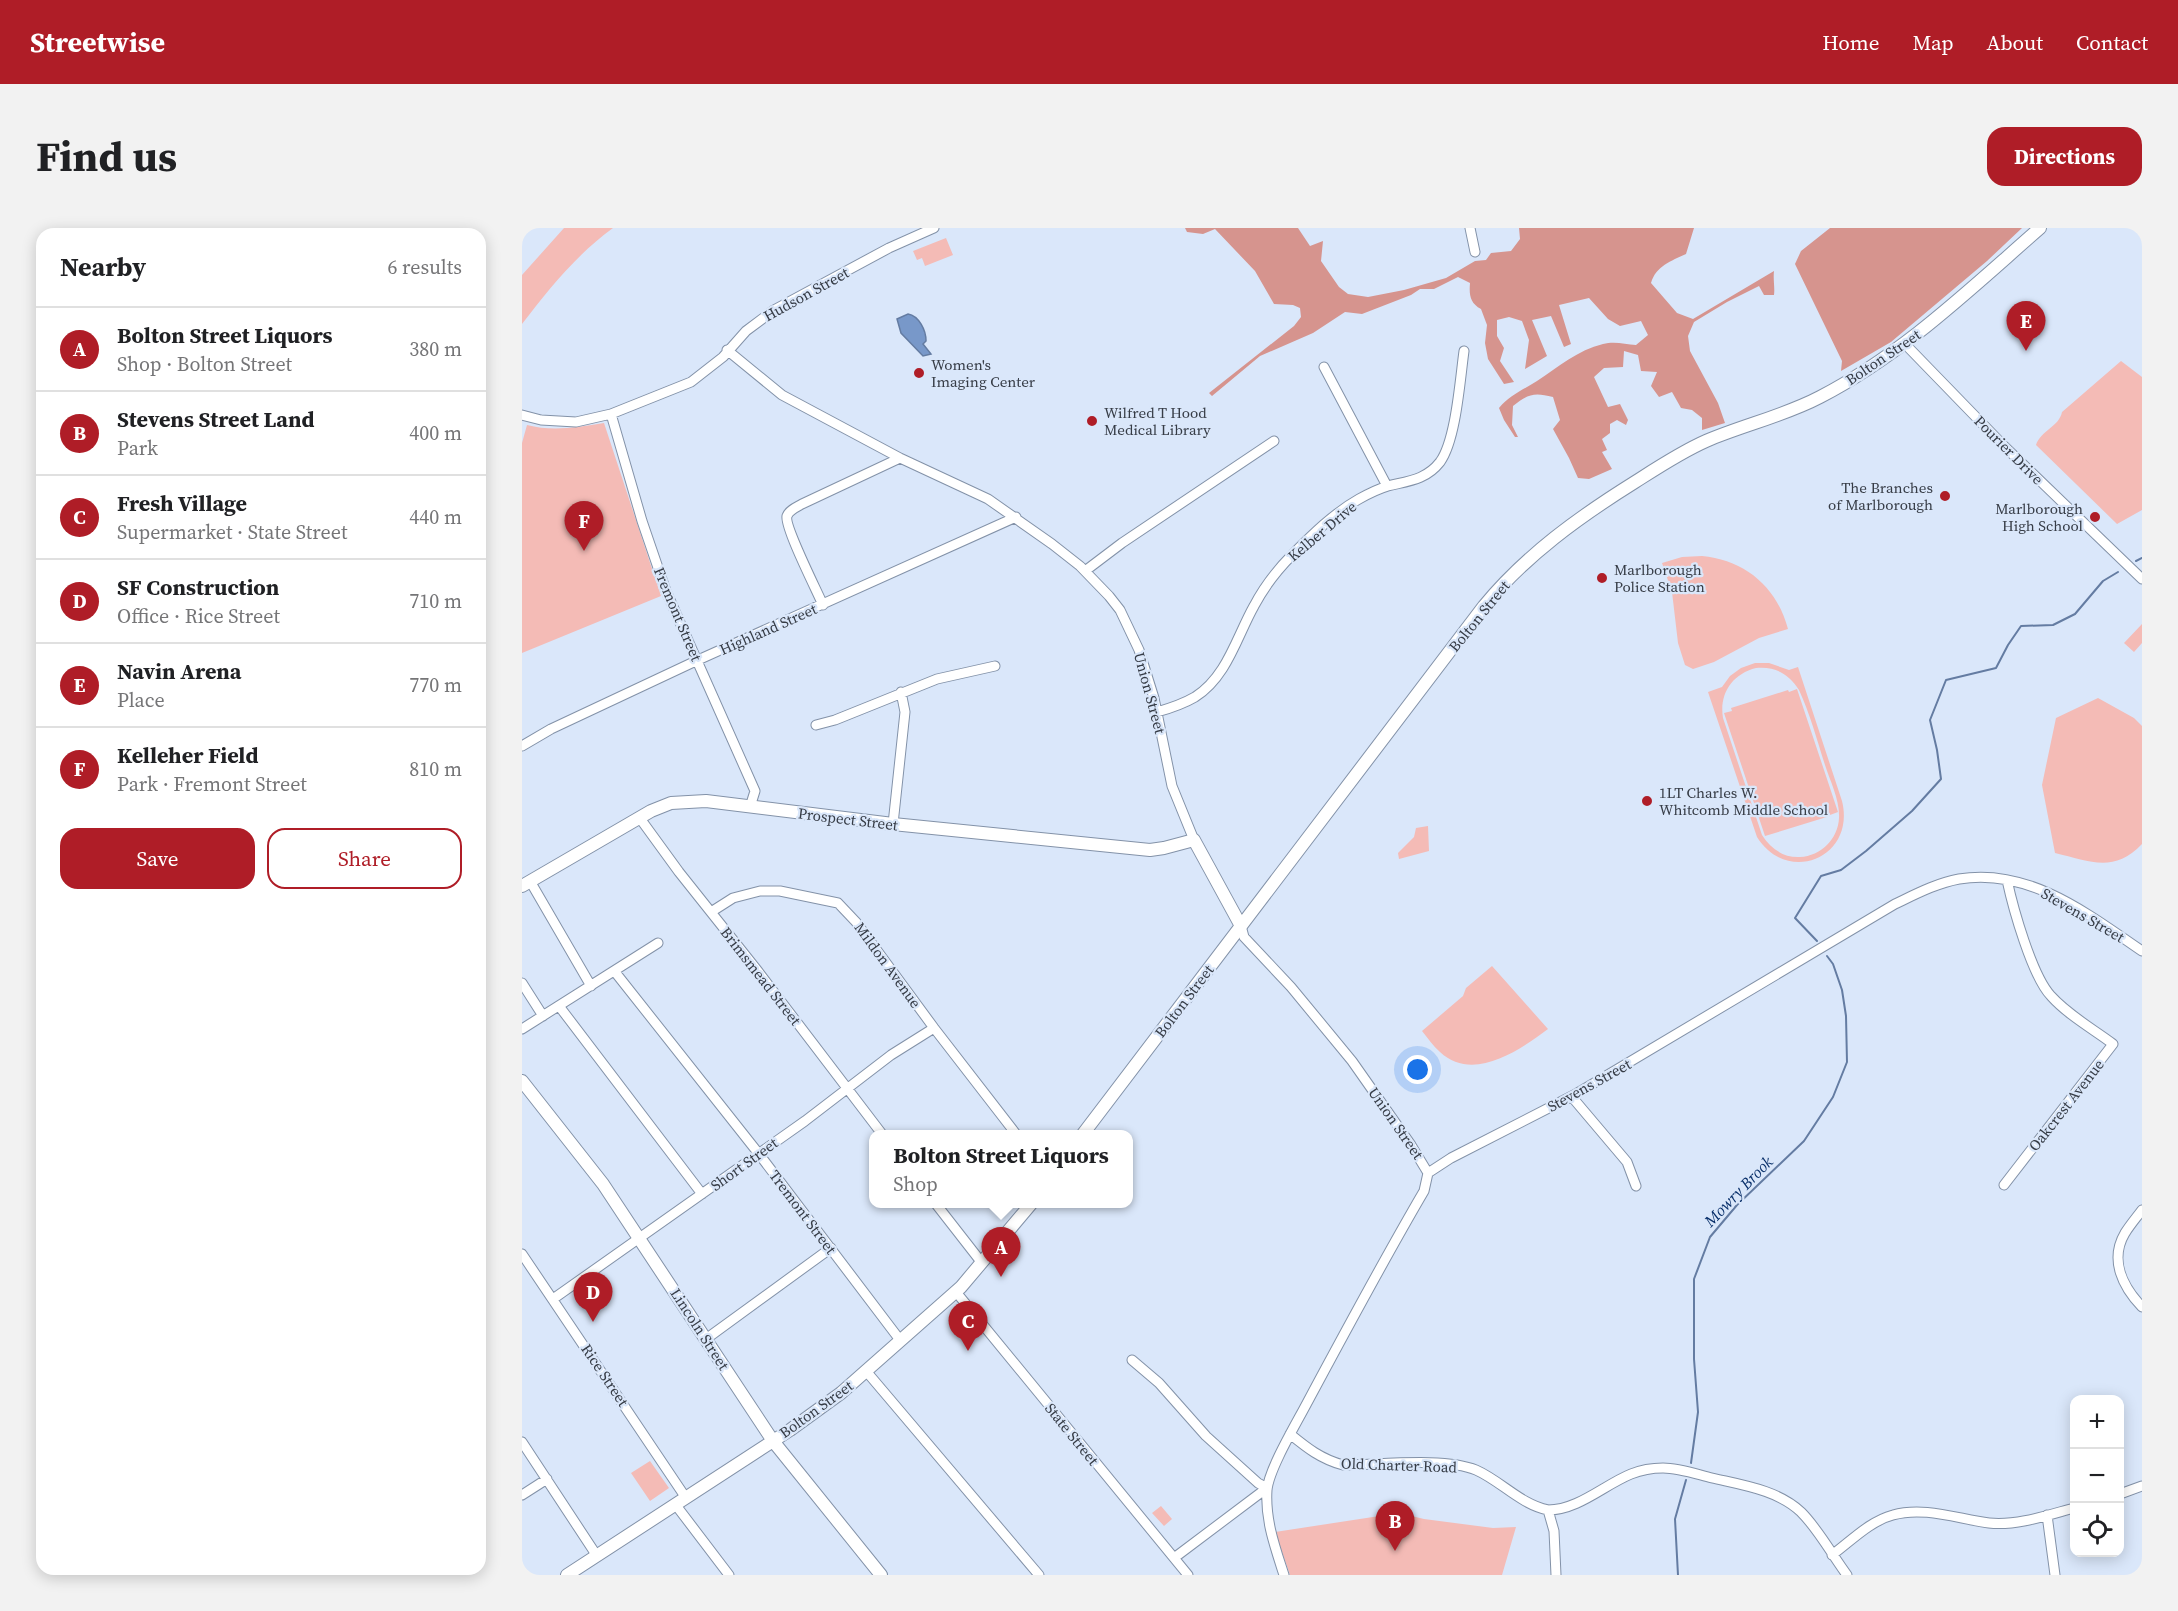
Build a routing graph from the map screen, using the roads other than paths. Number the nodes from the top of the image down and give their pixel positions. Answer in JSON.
{"nodes":[{"id":1,"x":905,"y":228,"type":"edge"},
{"id":2,"x":934,"y":228,"type":"edge"},
{"id":3,"x":1470,"y":228,"type":"edge"},
{"id":4,"x":2040,"y":228,"type":"edge"},
{"id":5,"x":913,"y":237,"type":"junction"},
{"id":6,"x":1475,"y":252,"type":"dead end"},
{"id":7,"x":1905,"y":344,"type":"junction"},
{"id":8,"x":728,"y":350,"type":"junction"},
{"id":9,"x":1464,"y":351,"type":"dead end"},
{"id":10,"x":1324,"y":367,"type":"dead end"},
{"id":11,"x":612,"y":414,"type":"junction"},
{"id":12,"x":522,"y":415,"type":"edge"},
{"id":13,"x":1274,"y":441,"type":"dead end"},
{"id":14,"x":900,"y":458,"type":"junction"},
{"id":15,"x":1387,"y":486,"type":"junction"},
{"id":16,"x":1016,"y":517,"type":"junction"},
{"id":17,"x":1085,"y":571,"type":"junction"},
{"id":18,"x":2142,"y":579,"type":"edge"},
{"id":19,"x":823,"y":605,"type":"junction"},
{"id":20,"x":698,"y":660,"type":"junction"},
{"id":21,"x":995,"y":666,"type":"dead end"},
{"id":22,"x":901,"y":692,"type":"junction"},
{"id":23,"x":1157,"y":712,"type":"junction"},
{"id":24,"x":816,"y":725,"type":"dead end"},
{"id":25,"x":522,"y":746,"type":"edge"},
{"id":26,"x":750,"y":807,"type":"junction"},
{"id":27,"x":639,"y":817,"type":"junction"},
{"id":28,"x":893,"y":824,"type":"junction"},
{"id":29,"x":1194,"y":840,"type":"junction"},
{"id":30,"x":2007,"y":880,"type":"junction"},
{"id":31,"x":526,"y":884,"type":"edge"},
{"id":32,"x":711,"y":912,"type":"junction"},
{"id":33,"x":1241,"y":926,"type":"junction"},
{"id":34,"x":658,"y":943,"type":"dead end"},
{"id":35,"x":2142,"y":951,"type":"edge"},
{"id":36,"x":615,"y":972,"type":"junction"},
{"id":37,"x":522,"y":983,"type":"edge"},
{"id":38,"x":591,"y":986,"type":"junction"},
{"id":39,"x":559,"y":1006,"type":"junction"},
{"id":40,"x":543,"y":1016,"type":"junction"},
{"id":41,"x":934,"y":1028,"type":"junction"},
{"id":42,"x":522,"y":1029,"type":"edge"},
{"id":43,"x":522,"y":1081,"type":"edge"},
{"id":44,"x":847,"y":1089,"type":"junction"},
{"id":45,"x":1572,"y":1097,"type":"junction"},
{"id":46,"x":879,"y":1130,"type":"edge"},
{"id":47,"x":1013,"y":1130,"type":"edge"},
{"id":48,"x":1086,"y":1130,"type":"edge"},
{"id":49,"x":759,"y":1154,"type":"junction"},
{"id":50,"x":1428,"y":1173,"type":"junction"},
{"id":51,"x":2004,"y":1185,"type":"dead end"},
{"id":52,"x":1636,"y":1186,"type":"dead end"},
{"id":53,"x":702,"y":1194,"type":"junction"},
{"id":54,"x":940,"y":1208,"type":"edge"},
{"id":55,"x":1027,"y":1208,"type":"edge"},
{"id":56,"x":2142,"y":1210,"type":"edge"},
{"id":57,"x":640,"y":1238,"type":"junction"},
{"id":58,"x":831,"y":1248,"type":"junction"},
{"id":59,"x":522,"y":1254,"type":"edge"},
{"id":60,"x":982,"y":1263,"type":"junction"},
{"id":61,"x":956,"y":1292,"type":"junction"},
{"id":62,"x":553,"y":1299,"type":"junction"},
{"id":63,"x":2142,"y":1307,"type":"edge"},
{"id":64,"x":706,"y":1339,"type":"junction"},
{"id":65,"x":900,"y":1340,"type":"junction"},
{"id":66,"x":1132,"y":1360,"type":"dead end"},
{"id":67,"x":866,"y":1371,"type":"junction"},
{"id":68,"x":1290,"y":1434,"type":"junction"},
{"id":69,"x":773,"y":1441,"type":"junction"},
{"id":70,"x":522,"y":1442,"type":"edge"},
{"id":71,"x":547,"y":1479,"type":"junction"},
{"id":72,"x":2142,"y":1486,"type":"edge"},
{"id":73,"x":1267,"y":1488,"type":"junction"},
{"id":74,"x":2124,"y":1493,"type":"edge"},
{"id":75,"x":522,"y":1495,"type":"edge"},
{"id":76,"x":680,"y":1501,"type":"junction"},
{"id":77,"x":2070,"y":1509,"type":"edge"},
{"id":78,"x":1548,"y":1510,"type":"junction"},
{"id":79,"x":2047,"y":1515,"type":"junction"},
{"id":80,"x":1832,"y":1555,"type":"junction"},
{"id":81,"x":597,"y":1556,"type":"junction"},
{"id":82,"x":1174,"y":1558,"type":"junction"},
{"id":83,"x":567,"y":1575,"type":"edge"},
{"id":84,"x":729,"y":1575,"type":"edge"},
{"id":85,"x":880,"y":1575,"type":"edge"},
{"id":86,"x":1039,"y":1575,"type":"edge"},
{"id":87,"x":1188,"y":1575,"type":"edge"},
{"id":88,"x":1284,"y":1575,"type":"edge"},
{"id":89,"x":1556,"y":1575,"type":"edge"},
{"id":90,"x":1847,"y":1575,"type":"edge"},
{"id":91,"x":2055,"y":1575,"type":"edge"}],
"edges":[{"from":1,"to":5,"type":"street"},
{"from":2,"to":5,"type":"street","name":"Hudson Street"},
{"from":3,"to":6,"type":"street"},
{"from":4,"to":7,"type":"main road","name":"Bolton Street"},
{"from":5,"to":8,"type":"street","name":"Hudson Street"},
{"from":7,"to":18,"type":"street","name":"Pourier Drive"},
{"from":7,"to":33,"type":"main road","name":"Bolton Street"},
{"from":8,"to":11,"type":"street","name":"Hudson Street"},
{"from":8,"to":14,"type":"street","name":"Union Street"},
{"from":9,"to":15,"type":"street","name":"Kelber Drive"},
{"from":10,"to":15,"type":"street"},
{"from":11,"to":12,"type":"street","name":"Hudson Street"},
{"from":11,"to":20,"type":"street","name":"Fremont Street"},
{"from":13,"to":17,"type":"street"},
{"from":14,"to":16,"type":"street","name":"Union Street"},
{"from":14,"to":19,"type":"street"},
{"from":15,"to":23,"type":"street","name":"Kelber Drive"},
{"from":16,"to":17,"type":"street","name":"Union Street"},
{"from":16,"to":19,"type":"street","name":"Highland Street"},
{"from":17,"to":23,"type":"street","name":"Union Street"},
{"from":19,"to":20,"type":"street","name":"Highland Street"},
{"from":20,"to":25,"type":"street","name":"Highland Street"},
{"from":20,"to":26,"type":"street","name":"Fremont Street"},
{"from":21,"to":22,"type":"street"},
{"from":22,"to":24,"type":"street"},
{"from":22,"to":28,"type":"street"},
{"from":23,"to":29,"type":"street","name":"Union Street"},
{"from":26,"to":27,"type":"main road","name":"Prospect Street"},
{"from":26,"to":28,"type":"main road","name":"Prospect Street"},
{"from":27,"to":31,"type":"main road","name":"Prospect Street"},
{"from":27,"to":32,"type":"street","name":"Brimsmead Street"},
{"from":28,"to":29,"type":"main road","name":"Prospect Street"},
{"from":29,"to":33,"type":"main road","name":"Union Street"},
{"from":30,"to":35,"type":"street","name":"Stevens Street"},
{"from":30,"to":45,"type":"street","name":"Stevens Street"},
{"from":30,"to":51,"type":"street","name":"Oakcrest Avenue"},
{"from":31,"to":38,"type":"street"},
{"from":32,"to":41,"type":"street","name":"Mildon Avenue"},
{"from":32,"to":44,"type":"street","name":"Brimsmead Street"},
{"from":33,"to":48,"type":"main road","name":"Bolton Street"},
{"from":33,"to":50,"type":"street","name":"Union Street"},
{"from":34,"to":36,"type":"street"},
{"from":36,"to":38,"type":"street"},
{"from":36,"to":49,"type":"street","name":"Tremont Street"},
{"from":37,"to":40,"type":"street"},
{"from":38,"to":39,"type":"street"},
{"from":39,"to":40,"type":"street"},
{"from":39,"to":53,"type":"street"},
{"from":40,"to":42,"type":"street"},
{"from":41,"to":44,"type":"street","name":"Short Street"},
{"from":41,"to":47,"type":"street","name":"Mildon Avenue"},
{"from":43,"to":57,"type":"main road","name":"Lincoln Street"},
{"from":44,"to":46,"type":"street","name":"Brimsmead Street"},
{"from":44,"to":49,"type":"street","name":"Short Street"},
{"from":45,"to":50,"type":"street","name":"Stevens Street"},
{"from":45,"to":52,"type":"street"},
{"from":49,"to":53,"type":"street","name":"Short Street"},
{"from":49,"to":58,"type":"street","name":"Tremont Street"},
{"from":50,"to":68,"type":"street"},
{"from":53,"to":57,"type":"street","name":"Short Street"},
{"from":54,"to":60,"type":"street"},
{"from":55,"to":60,"type":"main road","name":"Bolton Street"},
{"from":56,"to":63,"type":"street"},
{"from":57,"to":62,"type":"street","name":"Short Street"},
{"from":57,"to":64,"type":"main road","name":"Lincoln Street"},
{"from":58,"to":64,"type":"street"},
{"from":58,"to":65,"type":"street","name":"Tremont Street"},
{"from":59,"to":62,"type":"street","name":"Rice Street"},
{"from":60,"to":61,"type":"main road","name":"Bolton Street"},
{"from":61,"to":65,"type":"main road","name":"Bolton Street"},
{"from":61,"to":82,"type":"street","name":"State Street"},
{"from":62,"to":76,"type":"street","name":"Rice Street"},
{"from":64,"to":69,"type":"main road","name":"Lincoln Street"},
{"from":65,"to":67,"type":"main road","name":"Bolton Street"},
{"from":66,"to":73,"type":"street"},
{"from":67,"to":69,"type":"main road","name":"Bolton Street"},
{"from":67,"to":86,"type":"street"},
{"from":68,"to":73,"type":"street"},
{"from":68,"to":78,"type":"street","name":"Old Charter Road"},
{"from":69,"to":76,"type":"main road","name":"Bolton Street"},
{"from":69,"to":85,"type":"main road","name":"Lincoln Street"},
{"from":70,"to":71,"type":"street"},
{"from":71,"to":75,"type":"street"},
{"from":71,"to":81,"type":"street"},
{"from":72,"to":74,"type":"street"},
{"from":73,"to":82,"type":"street"},
{"from":73,"to":88,"type":"street"},
{"from":76,"to":81,"type":"main road","name":"Bolton Street"},
{"from":76,"to":84,"type":"street","name":"Rice Street"},
{"from":77,"to":79,"type":"street"},
{"from":78,"to":80,"type":"street"},
{"from":78,"to":89,"type":"street"},
{"from":79,"to":80,"type":"street"},
{"from":79,"to":91,"type":"street"},
{"from":80,"to":90,"type":"street"},
{"from":81,"to":83,"type":"main road","name":"Bolton Street"},
{"from":82,"to":87,"type":"street","name":"State Street"}]}
